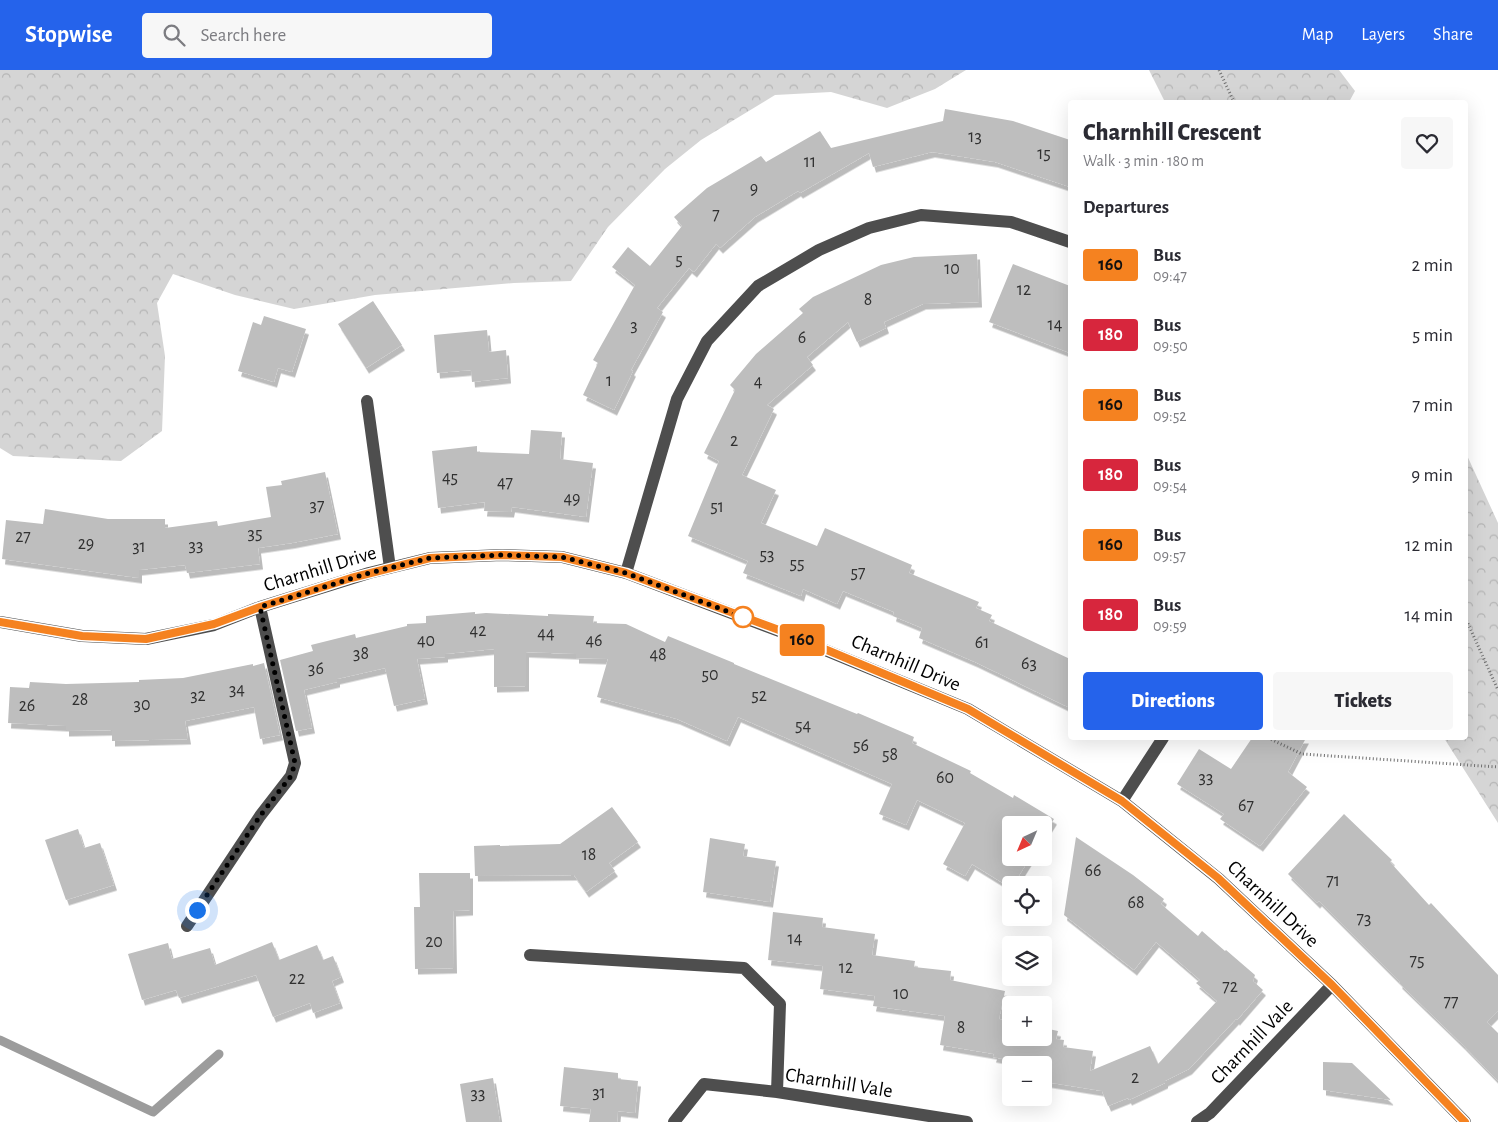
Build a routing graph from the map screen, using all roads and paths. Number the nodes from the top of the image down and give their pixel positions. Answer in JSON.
{"nodes":[{"id":1,"x":1219,"y":70,"type":"edge"},
{"id":2,"x":1233,"y":100,"type":"edge"},
{"id":3,"x":1068,"y":241,"type":"edge"},
{"id":4,"x":367,"y":402,"type":"dead end"},
{"id":5,"x":390,"y":568,"type":"junction"},
{"id":6,"x":626,"y":573,"type":"junction"},
{"id":7,"x":260,"y":607,"type":"junction"},
{"id":8,"x":0,"y":622,"type":"edge"},
{"id":9,"x":1468,"y":624,"type":"edge"},
{"id":10,"x":1498,"y":690,"type":"edge"},
{"id":11,"x":1162,"y":740,"type":"edge"},
{"id":12,"x":1272,"y":740,"type":"edge"},
{"id":13,"x":1498,"y":767,"type":"edge"},
{"id":14,"x":1122,"y":801,"type":"junction"},
{"id":15,"x":187,"y":926,"type":"dead end"},
{"id":16,"x":530,"y":955,"type":"dead end"},
{"id":17,"x":1332,"y":985,"type":"junction"},
{"id":18,"x":776,"y":1092,"type":"junction"},
{"id":19,"x":674,"y":1122,"type":"edge"},
{"id":20,"x":967,"y":1122,"type":"edge"},
{"id":21,"x":1197,"y":1122,"type":"edge"},
{"id":22,"x":1465,"y":1122,"type":"edge"}],
"edges":[{"from":1,"to":2,"type":"path"},
{"from":3,"to":6,"type":"street"},
{"from":4,"to":5,"type":"street"},
{"from":5,"to":6,"type":"street","name":"Charnhill Drive"},
{"from":5,"to":7,"type":"street","name":"Charnhill Drive"},
{"from":6,"to":14,"type":"street","name":"Charnhill Drive"},
{"from":7,"to":8,"type":"street","name":"Charnhill Drive"},
{"from":7,"to":15,"type":"street"},
{"from":9,"to":10,"type":"path"},
{"from":11,"to":14,"type":"street"},
{"from":12,"to":13,"type":"path"},
{"from":14,"to":17,"type":"street","name":"Charnhill Drive"},
{"from":16,"to":18,"type":"street"},
{"from":17,"to":21,"type":"street","name":"Charnhill Vale"},
{"from":17,"to":22,"type":"street","name":"Charnhill Drive"},
{"from":18,"to":19,"type":"street","name":"Charnhill Vale"},
{"from":18,"to":20,"type":"street","name":"Charnhill Vale"}]}
